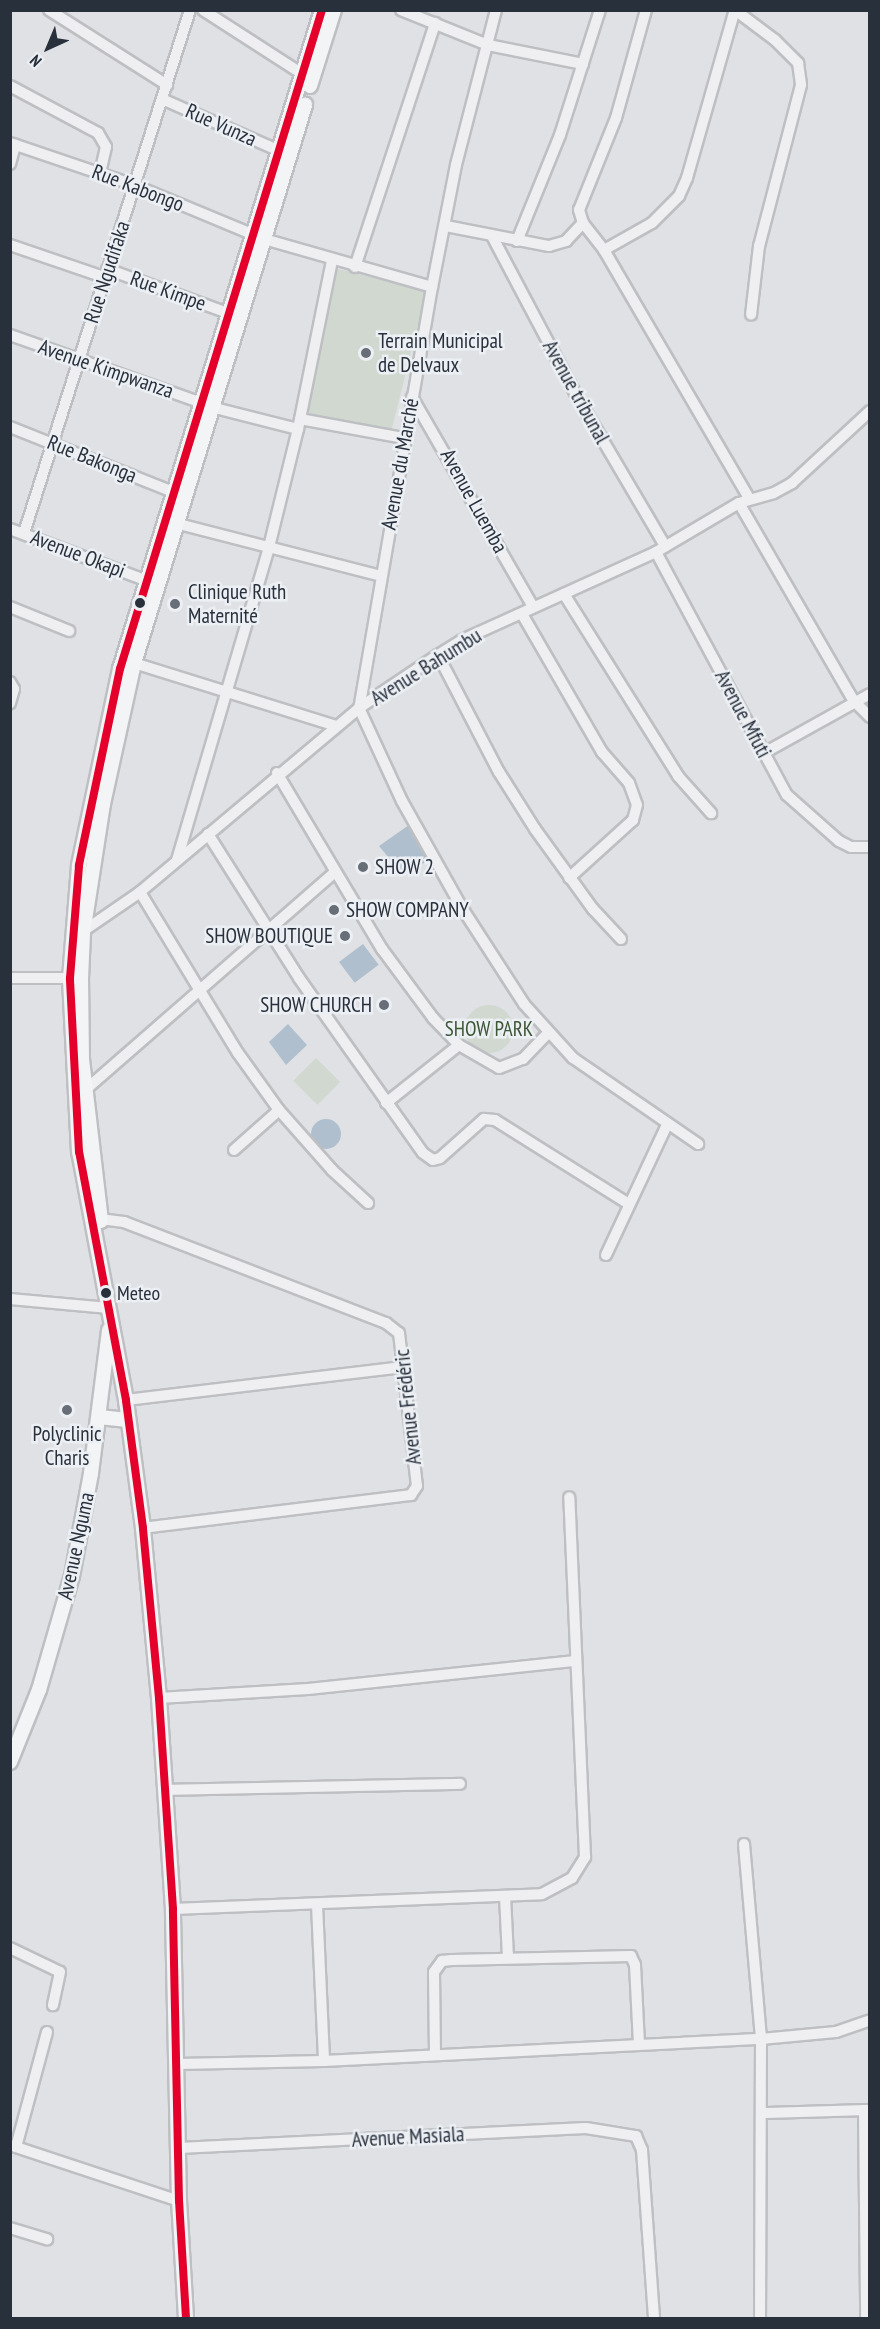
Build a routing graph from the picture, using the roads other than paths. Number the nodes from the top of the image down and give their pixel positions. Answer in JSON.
{"nodes":[{"id":1,"x":49,"y":10,"type":"edge"},
{"id":2,"x":190,"y":10,"type":"edge"},
{"id":3,"x":203,"y":10,"type":"edge"},
{"id":4,"x":322,"y":10,"type":"edge"},
{"id":5,"x":334,"y":10,"type":"edge"},
{"id":6,"x":400,"y":10,"type":"edge"},
{"id":7,"x":496,"y":10,"type":"edge"},
{"id":8,"x":600,"y":10,"type":"edge"},
{"id":9,"x":646,"y":10,"type":"edge"},
{"id":10,"x":435,"y":23,"type":"junction"},
{"id":11,"x":488,"y":45,"type":"junction"},
{"id":12,"x":583,"y":63,"type":"junction"},
{"id":13,"x":304,"y":75,"type":"junction"},
{"id":14,"x":166,"y":85,"type":"junction"},
{"id":15,"x":10,"y":86,"type":"edge"},
{"id":16,"x":162,"y":99,"type":"junction"},
{"id":17,"x":13,"y":144,"type":"edge"},
{"id":18,"x":280,"y":152,"type":"junction"},
{"id":19,"x":10,"y":164,"type":"edge"},
{"id":20,"x":100,"y":173,"type":"junction"},
{"id":21,"x":134,"y":186,"type":"junction"},
{"id":22,"x":583,"y":223,"type":"junction"},
{"id":23,"x":446,"y":226,"type":"junction"},
{"id":24,"x":259,"y":236,"type":"junction"},
{"id":25,"x":492,"y":236,"type":"junction"},
{"id":26,"x":517,"y":241,"type":"junction"},
{"id":27,"x":10,"y":245,"type":"edge"},
{"id":28,"x":604,"y":250,"type":"junction"},
{"id":29,"x":332,"y":260,"type":"junction"},
{"id":30,"x":356,"y":267,"type":"junction"},
{"id":31,"x":106,"y":273,"type":"junction"},
{"id":32,"x":432,"y":287,"type":"junction"},
{"id":33,"x":228,"y":313,"type":"junction"},
{"id":34,"x":751,"y":315,"type":"dead end"},
{"id":35,"x":10,"y":335,"type":"edge"},
{"id":36,"x":226,"y":338,"type":"junction"},
{"id":37,"x":78,"y":361,"type":"junction"},
{"id":38,"x":412,"y":398,"type":"junction"},
{"id":39,"x":207,"y":405,"type":"junction"},
{"id":40,"x":870,"y":411,"type":"edge"},
{"id":41,"x":299,"y":424,"type":"junction"},
{"id":42,"x":10,"y":427,"type":"edge"},
{"id":43,"x":404,"y":438,"type":"junction"},
{"id":44,"x":54,"y":444,"type":"junction"},
{"id":45,"x":174,"y":492,"type":"junction"},
{"id":46,"x":744,"y":500,"type":"junction"},
{"id":47,"x":175,"y":523,"type":"junction"},
{"id":48,"x":10,"y":529,"type":"edge"},
{"id":49,"x":24,"y":533,"type":"junction"},
{"id":50,"x":269,"y":547,"type":"junction"},
{"id":51,"x":661,"y":549,"type":"junction"},
{"id":52,"x":381,"y":576,"type":"junction"},
{"id":53,"x":151,"y":582,"type":"junction"},
{"id":54,"x":564,"y":594,"type":"junction"},
{"id":55,"x":10,"y":607,"type":"edge"},
{"id":56,"x":533,"y":607,"type":"junction"},
{"id":57,"x":522,"y":614,"type":"junction"},
{"id":58,"x":69,"y":631,"type":"dead end"},
{"id":59,"x":438,"y":654,"type":"junction"},
{"id":60,"x":134,"y":663,"type":"junction"},
{"id":61,"x":12,"y":686,"type":"edge"},
{"id":62,"x":226,"y":690,"type":"junction"},
{"id":63,"x":870,"y":694,"type":"edge"},
{"id":64,"x":854,"y":701,"type":"junction"},
{"id":65,"x":10,"y":703,"type":"edge"},
{"id":66,"x":359,"y":708,"type":"junction"},
{"id":67,"x":870,"y":717,"type":"edge"},
{"id":68,"x":336,"y":726,"type":"junction"},
{"id":69,"x":764,"y":753,"type":"junction"},
{"id":70,"x":277,"y":773,"type":"junction"},
{"id":71,"x":102,"y":776,"type":"junction"},
{"id":72,"x":711,"y":813,"type":"dead end"},
{"id":73,"x":208,"y":834,"type":"junction"},
{"id":74,"x":865,"y":848,"type":"edge"},
{"id":75,"x":177,"y":860,"type":"junction"},
{"id":76,"x":334,"y":873,"type":"junction"},
{"id":77,"x":569,"y":878,"type":"junction"},
{"id":78,"x":140,"y":892,"type":"junction"},
{"id":79,"x":267,"y":930,"type":"junction"},
{"id":80,"x":78,"y":934,"type":"junction"},
{"id":81,"x":621,"y":939,"type":"dead end"},
{"id":82,"x":10,"y":978,"type":"edge"},
{"id":83,"x":70,"y":978,"type":"junction"},
{"id":84,"x":203,"y":990,"type":"junction"},
{"id":85,"x":547,"y":1034,"type":"junction"},
{"id":86,"x":459,"y":1045,"type":"junction"},
{"id":87,"x":84,"y":1091,"type":"junction"},
{"id":88,"x":386,"y":1103,"type":"junction"},
{"id":89,"x":279,"y":1110,"type":"junction"},
{"id":90,"x":81,"y":1115,"type":"junction"},
{"id":91,"x":667,"y":1125,"type":"junction"},
{"id":92,"x":698,"y":1144,"type":"dead end"},
{"id":93,"x":234,"y":1150,"type":"dead end"},
{"id":94,"x":368,"y":1203,"type":"dead end"},
{"id":95,"x":629,"y":1203,"type":"junction"},
{"id":96,"x":100,"y":1219,"type":"junction"},
{"id":97,"x":606,"y":1255,"type":"dead end"},
{"id":98,"x":10,"y":1299,"type":"edge"},
{"id":99,"x":109,"y":1310,"type":"junction"},
{"id":100,"x":403,"y":1367,"type":"junction"},
{"id":101,"x":126,"y":1400,"type":"junction"},
{"id":102,"x":99,"y":1417,"type":"junction"},
{"id":103,"x":128,"y":1420,"type":"junction"},
{"id":104,"x":569,"y":1497,"type":"dead end"},
{"id":105,"x":143,"y":1528,"type":"junction"},
{"id":106,"x":576,"y":1661,"type":"junction"},
{"id":107,"x":159,"y":1698,"type":"junction"},
{"id":108,"x":10,"y":1762,"type":"edge"},
{"id":109,"x":460,"y":1784,"type":"dead end"},
{"id":110,"x":166,"y":1790,"type":"junction"},
{"id":111,"x":744,"y":1844,"type":"dead end"},
{"id":112,"x":505,"y":1896,"type":"junction"},
{"id":113,"x":317,"y":1905,"type":"junction"},
{"id":114,"x":173,"y":1909,"type":"junction"},
{"id":115,"x":10,"y":1948,"type":"edge"},
{"id":116,"x":508,"y":1958,"type":"junction"},
{"id":117,"x":53,"y":2006,"type":"dead end"},
{"id":118,"x":870,"y":2019,"type":"edge"},
{"id":119,"x":47,"y":2032,"type":"dead end"},
{"id":120,"x":761,"y":2039,"type":"junction"},
{"id":121,"x":639,"y":2044,"type":"junction"},
{"id":122,"x":435,"y":2055,"type":"junction"},
{"id":123,"x":324,"y":2061,"type":"junction"},
{"id":124,"x":178,"y":2064,"type":"junction"},
{"id":125,"x":867,"y":2110,"type":"edge"},
{"id":126,"x":763,"y":2113,"type":"junction"},
{"id":127,"x":13,"y":2146,"type":"edge"},
{"id":128,"x":179,"y":2148,"type":"junction"},
{"id":129,"x":179,"y":2201,"type":"junction"},
{"id":130,"x":10,"y":2228,"type":"edge"},
{"id":131,"x":47,"y":2238,"type":"dead end"},
{"id":132,"x":186,"y":2319,"type":"edge"},
{"id":133,"x":654,"y":2319,"type":"edge"},
{"id":134,"x":760,"y":2319,"type":"edge"},
{"id":135,"x":866,"y":2319,"type":"edge"}],
"edges":[{"from":1,"to":14,"type":"street","name":"Rue Vunza"},
{"from":2,"to":14,"type":"street","name":"Rue Ngudifaka"},
{"from":3,"to":13,"type":"street"},
{"from":4,"to":13,"type":"main road"},
{"from":5,"to":24,"type":"main road"},
{"from":6,"to":10,"type":"street"},
{"from":7,"to":11,"type":"street","name":"Avenue du Marché"},
{"from":8,"to":12,"type":"street"},
{"from":9,"to":22,"type":"street"},
{"from":10,"to":11,"type":"street"},
{"from":10,"to":30,"type":"street"},
{"from":11,"to":12,"type":"street"},
{"from":11,"to":23,"type":"street","name":"Avenue du Marché"},
{"from":12,"to":26,"type":"street"},
{"from":13,"to":18,"type":"main road"},
{"from":14,"to":16,"type":"street","name":"Rue Ngudifaka"},
{"from":15,"to":20,"type":"street"},
{"from":16,"to":18,"type":"street","name":"Rue Vunza"},
{"from":16,"to":21,"type":"street","name":"Rue Ngudifaka"},
{"from":17,"to":19,"type":"street"},
{"from":17,"to":20,"type":"street","name":"Rue Kabongo"},
{"from":18,"to":24,"type":"main road"},
{"from":20,"to":21,"type":"street","name":"Rue Kabongo"},
{"from":21,"to":24,"type":"street","name":"Rue Kabongo"},
{"from":21,"to":31,"type":"street","name":"Rue Ngudifaka"},
{"from":22,"to":26,"type":"street"},
{"from":22,"to":28,"type":"street"},
{"from":23,"to":25,"type":"street"},
{"from":23,"to":32,"type":"street","name":"Avenue du Marché"},
{"from":24,"to":29,"type":"street","name":"Rue Kabongo"},
{"from":24,"to":33,"type":"main road"},
{"from":24,"to":36,"type":"main road"},
{"from":25,"to":26,"type":"street"},
{"from":25,"to":51,"type":"street","name":"Avenue tribunal"},
{"from":27,"to":31,"type":"street","name":"Rue Kimpe"},
{"from":28,"to":34,"type":"street"},
{"from":28,"to":46,"type":"street"},
{"from":29,"to":30,"type":"street","name":"Rue Kabongo"},
{"from":29,"to":41,"type":"street"},
{"from":30,"to":32,"type":"street","name":"Rue Kabongo"},
{"from":31,"to":33,"type":"street","name":"Rue Kimpe"},
{"from":31,"to":37,"type":"street","name":"Rue Ngudifaka"},
{"from":32,"to":38,"type":"street","name":"Avenue du Marché"},
{"from":33,"to":36,"type":"main road"},
{"from":35,"to":37,"type":"street","name":"Avenue Kimpwanza"},
{"from":36,"to":39,"type":"main road"},
{"from":37,"to":39,"type":"street","name":"Avenue Kimpwanza"},
{"from":37,"to":44,"type":"street","name":"Rue Ngudifaka"},
{"from":38,"to":43,"type":"street","name":"Avenue du Marché"},
{"from":38,"to":56,"type":"street","name":"Avenue Luemba"},
{"from":39,"to":41,"type":"street","name":"Avenue Kimpwanza"},
{"from":39,"to":45,"type":"main road"},
{"from":39,"to":47,"type":"main road"},
{"from":40,"to":46,"type":"street","name":"Avenue Bahumbu"},
{"from":41,"to":43,"type":"street","name":"Avenue Kimpwanza"},
{"from":41,"to":50,"type":"street"},
{"from":42,"to":44,"type":"street","name":"Rue Bakonga"},
{"from":43,"to":52,"type":"street","name":"Avenue du Marché"},
{"from":44,"to":45,"type":"street","name":"Rue Bakonga"},
{"from":44,"to":49,"type":"street","name":"Rue Ngudifaka"},
{"from":45,"to":53,"type":"main road"},
{"from":46,"to":51,"type":"street","name":"Avenue Bahumbu"},
{"from":46,"to":64,"type":"street"},
{"from":47,"to":50,"type":"street"},
{"from":47,"to":53,"type":"main road"},
{"from":48,"to":49,"type":"street","name":"Avenue Okapi"},
{"from":49,"to":53,"type":"street","name":"Avenue Okapi"},
{"from":50,"to":52,"type":"street"},
{"from":50,"to":62,"type":"street"},
{"from":51,"to":54,"type":"street","name":"Avenue Bahumbu"},
{"from":51,"to":69,"type":"street","name":"Avenue Mfuti"},
{"from":52,"to":66,"type":"street","name":"Avenue du Marché"},
{"from":53,"to":60,"type":"main road"},
{"from":53,"to":71,"type":"main road"},
{"from":54,"to":56,"type":"street","name":"Avenue Bahumbu"},
{"from":54,"to":72,"type":"street"},
{"from":55,"to":58,"type":"street"},
{"from":56,"to":57,"type":"street","name":"Avenue Bahumbu"},
{"from":57,"to":59,"type":"street","name":"Avenue Bahumbu"},
{"from":57,"to":77,"type":"street"},
{"from":59,"to":66,"type":"street","name":"Avenue Bahumbu"},
{"from":59,"to":77,"type":"street"},
{"from":60,"to":62,"type":"street"},
{"from":60,"to":71,"type":"main road"},
{"from":61,"to":65,"type":"street"},
{"from":62,"to":68,"type":"street"},
{"from":62,"to":75,"type":"street"},
{"from":63,"to":64,"type":"street"},
{"from":64,"to":67,"type":"street"},
{"from":64,"to":69,"type":"street"},
{"from":66,"to":68,"type":"street","name":"Avenue Bahumbu"},
{"from":66,"to":85,"type":"street"},
{"from":68,"to":70,"type":"street","name":"Avenue Bahumbu"},
{"from":69,"to":74,"type":"street","name":"Avenue Mfuti"},
{"from":70,"to":73,"type":"street","name":"Avenue Bahumbu"},
{"from":70,"to":76,"type":"street"},
{"from":71,"to":80,"type":"main road"},
{"from":73,"to":75,"type":"street","name":"Avenue Bahumbu"},
{"from":73,"to":79,"type":"street"},
{"from":75,"to":78,"type":"street","name":"Avenue Bahumbu"},
{"from":76,"to":79,"type":"street"},
{"from":76,"to":86,"type":"street"},
{"from":77,"to":81,"type":"street"},
{"from":78,"to":80,"type":"street","name":"Avenue Bahumbu"},
{"from":78,"to":84,"type":"street"},
{"from":79,"to":84,"type":"street"},
{"from":79,"to":88,"type":"street"},
{"from":80,"to":83,"type":"main road"},
{"from":80,"to":87,"type":"main road"},
{"from":82,"to":83,"type":"street"},
{"from":83,"to":90,"type":"main road"},
{"from":84,"to":87,"type":"street"},
{"from":84,"to":89,"type":"street"},
{"from":85,"to":86,"type":"street"},
{"from":85,"to":91,"type":"street"},
{"from":86,"to":88,"type":"street"},
{"from":87,"to":90,"type":"main road"},
{"from":88,"to":95,"type":"street"},
{"from":89,"to":93,"type":"street"},
{"from":89,"to":94,"type":"street"},
{"from":90,"to":96,"type":"main road"},
{"from":90,"to":99,"type":"main road"},
{"from":91,"to":92,"type":"street"},
{"from":91,"to":95,"type":"street"},
{"from":95,"to":97,"type":"street"},
{"from":96,"to":99,"type":"main road"},
{"from":96,"to":100,"type":"street","name":"Avenue Frédéric"},
{"from":98,"to":99,"type":"street"},
{"from":99,"to":101,"type":"main road"},
{"from":99,"to":102,"type":"main road","name":"Avenue Nguma"},
{"from":100,"to":101,"type":"street"},
{"from":100,"to":105,"type":"street","name":"Avenue Frédéric"},
{"from":101,"to":103,"type":"main road"},
{"from":102,"to":103,"type":"main road"},
{"from":102,"to":108,"type":"main road","name":"Avenue Nguma"},
{"from":103,"to":105,"type":"main road"},
{"from":104,"to":106,"type":"street"},
{"from":105,"to":107,"type":"main road"},
{"from":106,"to":107,"type":"street"},
{"from":106,"to":112,"type":"street"},
{"from":107,"to":110,"type":"main road"},
{"from":109,"to":110,"type":"street"},
{"from":110,"to":114,"type":"main road"},
{"from":111,"to":120,"type":"street"},
{"from":112,"to":113,"type":"street"},
{"from":112,"to":116,"type":"street"},
{"from":113,"to":114,"type":"street"},
{"from":113,"to":123,"type":"street"},
{"from":114,"to":124,"type":"main road"},
{"from":115,"to":117,"type":"street"},
{"from":116,"to":121,"type":"street"},
{"from":116,"to":122,"type":"street"},
{"from":118,"to":120,"type":"street"},
{"from":119,"to":127,"type":"street"},
{"from":120,"to":121,"type":"street"},
{"from":120,"to":126,"type":"street"},
{"from":121,"to":122,"type":"street"},
{"from":122,"to":123,"type":"street"},
{"from":123,"to":124,"type":"street"},
{"from":124,"to":128,"type":"main road"},
{"from":125,"to":126,"type":"street"},
{"from":125,"to":135,"type":"street"},
{"from":126,"to":134,"type":"street"},
{"from":127,"to":129,"type":"street"},
{"from":128,"to":129,"type":"main road"},
{"from":128,"to":133,"type":"street","name":"Avenue Masiala"},
{"from":129,"to":132,"type":"main road"},
{"from":130,"to":131,"type":"street"}]}
